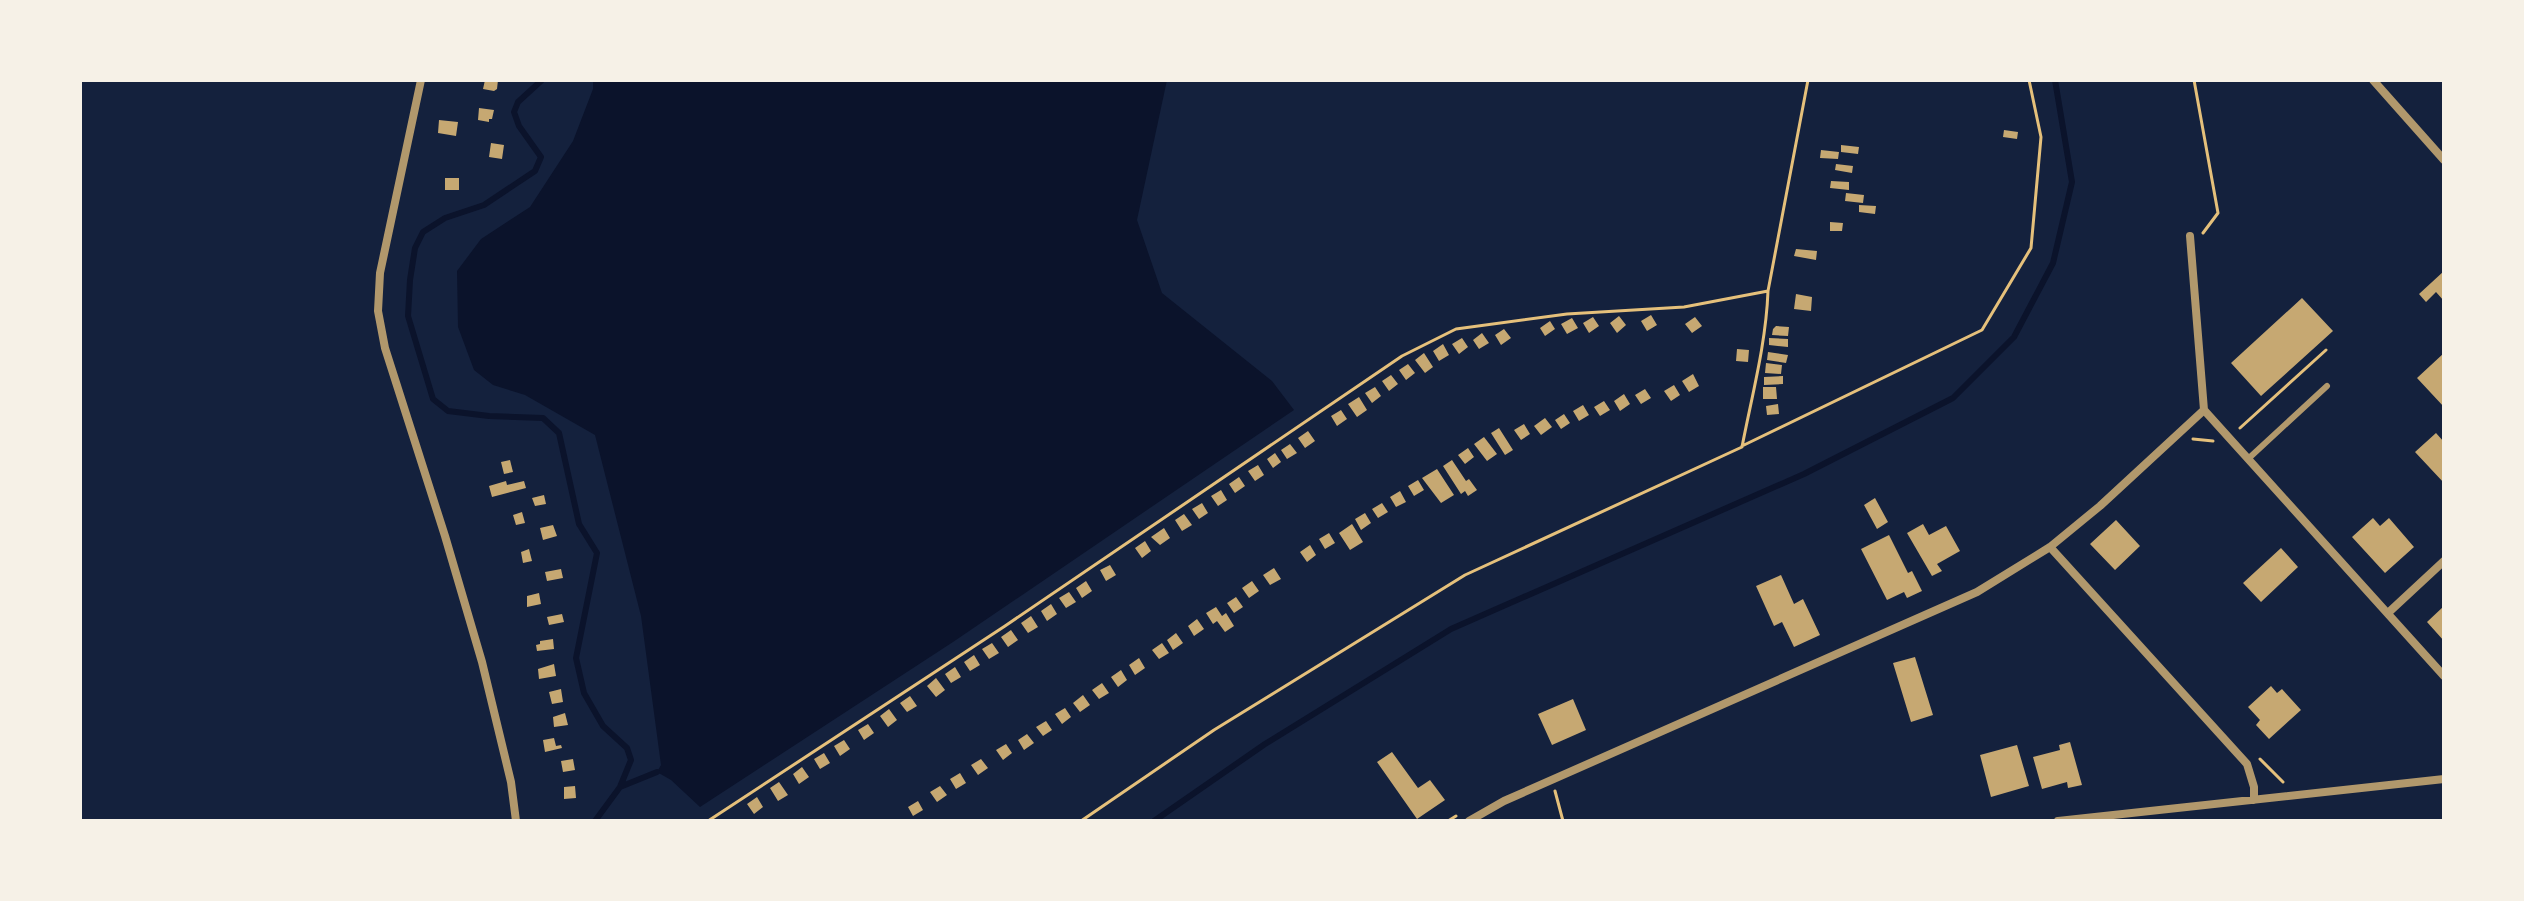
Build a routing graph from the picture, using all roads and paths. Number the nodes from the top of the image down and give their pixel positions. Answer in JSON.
{"nodes":[{"id":1,"x":421,"y":80,"type":"edge"},
{"id":2,"x":1808,"y":80,"type":"edge"},
{"id":3,"x":2029,"y":80,"type":"edge"},
{"id":4,"x":2194,"y":80,"type":"edge"},
{"id":5,"x":2373,"y":80,"type":"edge"},
{"id":6,"x":2444,"y":160,"type":"edge"},
{"id":7,"x":2190,"y":236,"type":"dead end"},
{"id":8,"x":2202,"y":236,"type":"dead end"},
{"id":9,"x":1768,"y":291,"type":"junction"},
{"id":10,"x":2326,"y":350,"type":"dead end"},
{"id":11,"x":2327,"y":386,"type":"dead end"},
{"id":12,"x":2204,"y":410,"type":"junction"},
{"id":13,"x":2238,"y":429,"type":"dead end"},
{"id":14,"x":1742,"y":447,"type":"junction"},
{"id":15,"x":2248,"y":459,"type":"junction"},
{"id":16,"x":2050,"y":547,"type":"junction"},
{"id":17,"x":2444,"y":561,"type":"edge"},
{"id":18,"x":2388,"y":613,"type":"junction"},
{"id":19,"x":2444,"y":676,"type":"edge"},
{"id":20,"x":2444,"y":779,"type":"edge"},
{"id":21,"x":1555,"y":788,"type":"dead end"},
{"id":22,"x":2254,"y":800,"type":"junction"},
{"id":23,"x":516,"y":821,"type":"edge"},
{"id":24,"x":708,"y":821,"type":"edge"},
{"id":25,"x":1081,"y":821,"type":"edge"},
{"id":26,"x":1469,"y":821,"type":"edge"},
{"id":27,"x":1563,"y":821,"type":"edge"},
{"id":28,"x":2058,"y":821,"type":"edge"}],
"edges":[{"from":1,"to":23,"type":"street"},
{"from":2,"to":9,"type":"path"},
{"from":3,"to":14,"type":"path"},
{"from":4,"to":8,"type":"path"},
{"from":5,"to":6,"type":"street"},
{"from":7,"to":12,"type":"street"},
{"from":9,"to":14,"type":"path"},
{"from":9,"to":24,"type":"path"},
{"from":10,"to":13,"type":"path"},
{"from":11,"to":15,"type":"lane"},
{"from":12,"to":15,"type":"street"},
{"from":12,"to":16,"type":"street"},
{"from":14,"to":25,"type":"path"},
{"from":15,"to":18,"type":"street"},
{"from":16,"to":22,"type":"street"},
{"from":16,"to":26,"type":"street"},
{"from":17,"to":18,"type":"street"},
{"from":18,"to":19,"type":"street"},
{"from":20,"to":22,"type":"street"},
{"from":21,"to":27,"type":"path"},
{"from":22,"to":28,"type":"street"}]}
